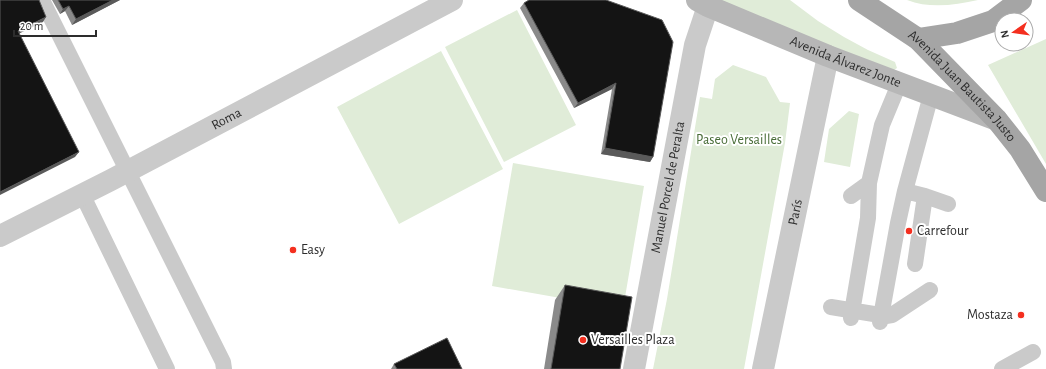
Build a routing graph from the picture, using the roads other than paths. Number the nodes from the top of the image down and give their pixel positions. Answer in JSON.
{"nodes":[{"id":1,"x":42,"y":0,"type":"edge"},
{"id":2,"x":452,"y":0,"type":"edge"},
{"id":3,"x":859,"y":0,"type":"edge"},
{"id":4,"x":1021,"y":0,"type":"edge"},
{"id":5,"x":702,"y":3,"type":"edge"},
{"id":6,"x":918,"y":39,"type":"junction"},
{"id":7,"x":828,"y":56,"type":"junction"},
{"id":8,"x":899,"y":84,"type":"junction"},
{"id":9,"x":931,"y":95,"type":"junction"},
{"id":10,"x":997,"y":120,"type":"junction"},
{"id":11,"x":128,"y":171,"type":"junction"},
{"id":12,"x":869,"y":183,"type":"junction"},
{"id":13,"x":905,"y":191,"type":"junction"},
{"id":14,"x":1046,"y":191,"type":"edge"},
{"id":15,"x":82,"y":194,"type":"junction"},
{"id":16,"x":851,"y":196,"type":"dead end"},
{"id":17,"x":925,"y":196,"type":"junction"},
{"id":18,"x":948,"y":204,"type":"dead end"},
{"id":19,"x":0,"y":236,"type":"edge"},
{"id":20,"x":915,"y":264,"type":"dead end"},
{"id":21,"x":930,"y":290,"type":"dead end"},
{"id":22,"x":831,"y":307,"type":"dead end"},
{"id":23,"x":851,"y":318,"type":"dead end"},
{"id":24,"x":880,"y":322,"type":"dead end"},
{"id":25,"x":1033,"y":352,"type":"dead end"},
{"id":26,"x":167,"y":369,"type":"edge"},
{"id":27,"x":224,"y":369,"type":"edge"},
{"id":28,"x":634,"y":369,"type":"edge"},
{"id":29,"x":763,"y":369,"type":"edge"},
{"id":30,"x":1002,"y":369,"type":"edge"}],
"edges":[{"from":1,"to":11,"type":"lane"},
{"from":2,"to":11,"type":"street","name":"Roma"},
{"from":3,"to":6,"type":"main road","name":"Avenida Juan Bautista Justo"},
{"from":4,"to":6,"type":"main road"},
{"from":5,"to":7,"type":"street","name":"Avenida Álvarez Jonte"},
{"from":5,"to":28,"type":"street","name":"Manuel Porcel de Peralta"},
{"from":6,"to":10,"type":"main road","name":"Avenida Juan Bautista Justo"},
{"from":7,"to":8,"type":"street","name":"Avenida Álvarez Jonte"},
{"from":7,"to":29,"type":"street","name":"París"},
{"from":8,"to":9,"type":"street","name":"Avenida Álvarez Jonte"},
{"from":8,"to":12,"type":"lane"},
{"from":9,"to":10,"type":"street","name":"Avenida Álvarez Jonte"},
{"from":9,"to":13,"type":"lane"},
{"from":10,"to":14,"type":"main road","name":"Avenida Juan Bautista Justo"},
{"from":11,"to":15,"type":"street","name":"Roma"},
{"from":11,"to":27,"type":"lane"},
{"from":12,"to":16,"type":"lane"},
{"from":12,"to":23,"type":"lane"},
{"from":13,"to":17,"type":"lane"},
{"from":13,"to":24,"type":"lane"},
{"from":15,"to":19,"type":"street","name":"Roma"},
{"from":15,"to":26,"type":"lane"},
{"from":17,"to":18,"type":"lane"},
{"from":17,"to":20,"type":"lane"},
{"from":21,"to":22,"type":"lane"},
{"from":25,"to":30,"type":"lane"}]}
